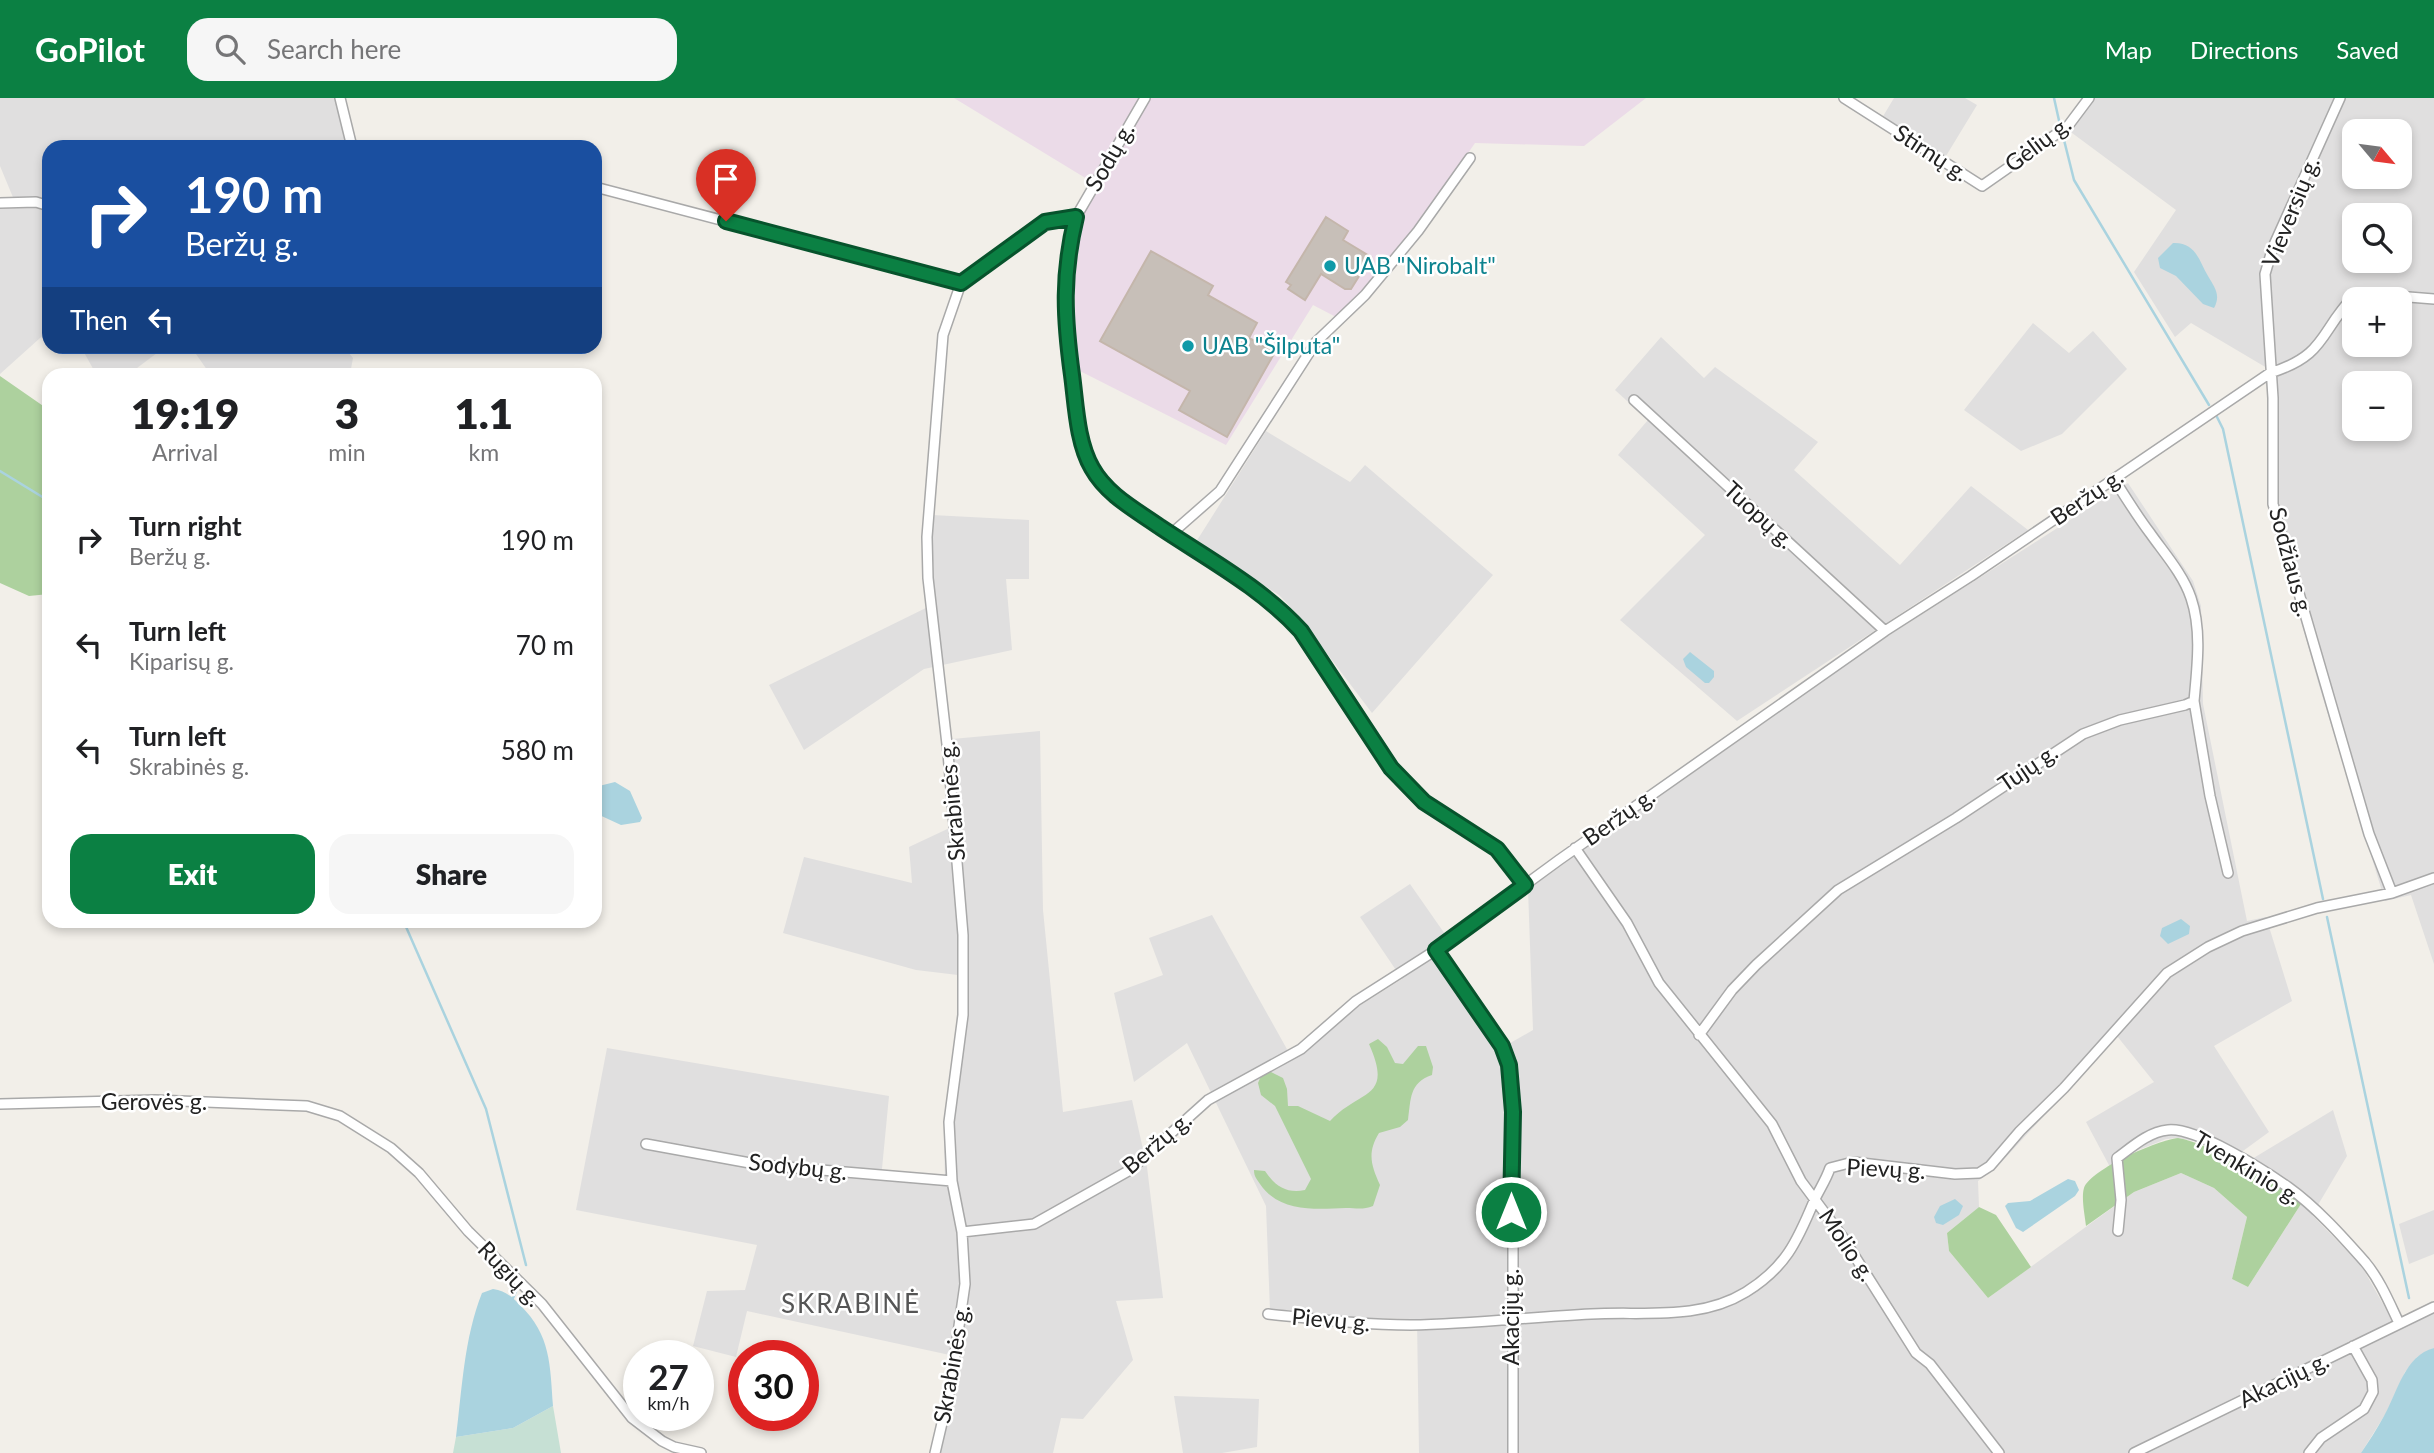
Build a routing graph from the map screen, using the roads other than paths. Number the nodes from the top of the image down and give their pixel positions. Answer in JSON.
{"nodes":[{"id":1,"x":341,"y":98,"type":"edge"},
{"id":2,"x":1145,"y":98,"type":"edge"},
{"id":3,"x":1844,"y":98,"type":"edge"},
{"id":4,"x":2089,"y":98,"type":"edge"},
{"id":5,"x":2340,"y":98,"type":"edge"},
{"id":6,"x":350,"y":140,"type":"edge"},
{"id":7,"x":1470,"y":158,"type":"dead end"},
{"id":8,"x":1982,"y":186,"type":"joint"},
{"id":9,"x":602,"y":189,"type":"edge"},
{"id":10,"x":0,"y":203,"type":"edge"},
{"id":11,"x":42,"y":204,"type":"edge"},
{"id":12,"x":1076,"y":217,"type":"junction"},
{"id":13,"x":961,"y":283,"type":"junction"},
{"id":14,"x":2434,"y":299,"type":"edge"},
{"id":15,"x":2270,"y":373,"type":"junction"},
{"id":16,"x":1634,"y":400,"type":"dead end"},
{"id":17,"x":2115,"y":479,"type":"junction"},
{"id":18,"x":1171,"y":534,"type":"junction"},
{"id":19,"x":1885,"y":631,"type":"junction"},
{"id":20,"x":2194,"y":701,"type":"junction"},
{"id":21,"x":1575,"y":848,"type":"junction"},
{"id":22,"x":2228,"y":873,"type":"dead end"},
{"id":23,"x":2434,"y":878,"type":"edge"},
{"id":24,"x":1525,"y":885,"type":"junction"},
{"id":25,"x":2392,"y":893,"type":"junction"},
{"id":26,"x":1436,"y":950,"type":"junction"},
{"id":27,"x":1699,"y":1035,"type":"junction"},
{"id":28,"x":0,"y":1104,"type":"edge"},
{"id":29,"x":307,"y":1106,"type":"joint"},
{"id":30,"x":646,"y":1144,"type":"dead end"},
{"id":31,"x":952,"y":1181,"type":"junction"},
{"id":32,"x":1815,"y":1199,"type":"junction"},
{"id":33,"x":2118,"y":1231,"type":"dead end"},
{"id":34,"x":962,"y":1232,"type":"junction"},
{"id":35,"x":2434,"y":1307,"type":"edge"},
{"id":36,"x":1268,"y":1314,"type":"dead end"},
{"id":37,"x":1511,"y":1321,"type":"junction"},
{"id":38,"x":2399,"y":1323,"type":"junction"},
{"id":39,"x":2353,"y":1346,"type":"junction"},
{"id":40,"x":701,"y":1453,"type":"edge"},
{"id":41,"x":935,"y":1453,"type":"edge"},
{"id":42,"x":1513,"y":1453,"type":"edge"},
{"id":43,"x":1999,"y":1453,"type":"edge"},
{"id":44,"x":2134,"y":1453,"type":"edge"},
{"id":45,"x":2309,"y":1453,"type":"edge"}],
"edges":[{"from":1,"to":6,"type":"street"},
{"from":2,"to":12,"type":"street","name":"Sodų g."},
{"from":3,"to":8,"type":"street","name":"Stirnų g."},
{"from":4,"to":8,"type":"street","name":"Gėlių g."},
{"from":5,"to":15,"type":"street","name":"Vieversių g."},
{"from":7,"to":18,"type":"street"},
{"from":9,"to":13,"type":"street"},
{"from":10,"to":11,"type":"street"},
{"from":12,"to":13,"type":"street"},
{"from":12,"to":18,"type":"street","name":"Sodų g."},
{"from":13,"to":31,"type":"street","name":"Skrabinės g."},
{"from":14,"to":15,"type":"street"},
{"from":15,"to":17,"type":"street","name":"Beržų g."},
{"from":15,"to":25,"type":"street","name":"Sodžiaus g."},
{"from":16,"to":19,"type":"street","name":"Tuopų g."},
{"from":17,"to":19,"type":"street","name":"Beržų g."},
{"from":17,"to":20,"type":"street"},
{"from":18,"to":24,"type":"street","name":"Sodų g."},
{"from":19,"to":21,"type":"street","name":"Beržų g."},
{"from":20,"to":22,"type":"street"},
{"from":20,"to":27,"type":"street","name":"Tujų g."},
{"from":21,"to":24,"type":"street","name":"Beržų g."},
{"from":21,"to":27,"type":"street","name":"Molio g."},
{"from":23,"to":25,"type":"street"},
{"from":24,"to":26,"type":"street","name":"Beržų g."},
{"from":25,"to":32,"type":"street","name":"Pievų g."},
{"from":26,"to":34,"type":"street","name":"Beržų g."},
{"from":26,"to":37,"type":"street","name":"Akacijų g."},
{"from":27,"to":32,"type":"street","name":"Molio g."},
{"from":28,"to":29,"type":"street","name":"Gerovės g."},
{"from":29,"to":40,"type":"street","name":"Rugių g."},
{"from":30,"to":31,"type":"street","name":"Sodybų g."},
{"from":31,"to":34,"type":"street","name":"Skrabinės g."},
{"from":32,"to":37,"type":"street","name":"Pievų g."},
{"from":32,"to":43,"type":"street","name":"Molio g."},
{"from":33,"to":38,"type":"street","name":"Tvenkinio g."},
{"from":34,"to":41,"type":"street","name":"Skrabinės g."},
{"from":35,"to":38,"type":"street","name":"Akacijų g."},
{"from":36,"to":37,"type":"street","name":"Pievų g."},
{"from":37,"to":42,"type":"street","name":"Akacijų g."},
{"from":38,"to":39,"type":"street","name":"Akacijų g."},
{"from":39,"to":44,"type":"street","name":"Akacijų g."},
{"from":39,"to":45,"type":"street"}]}
